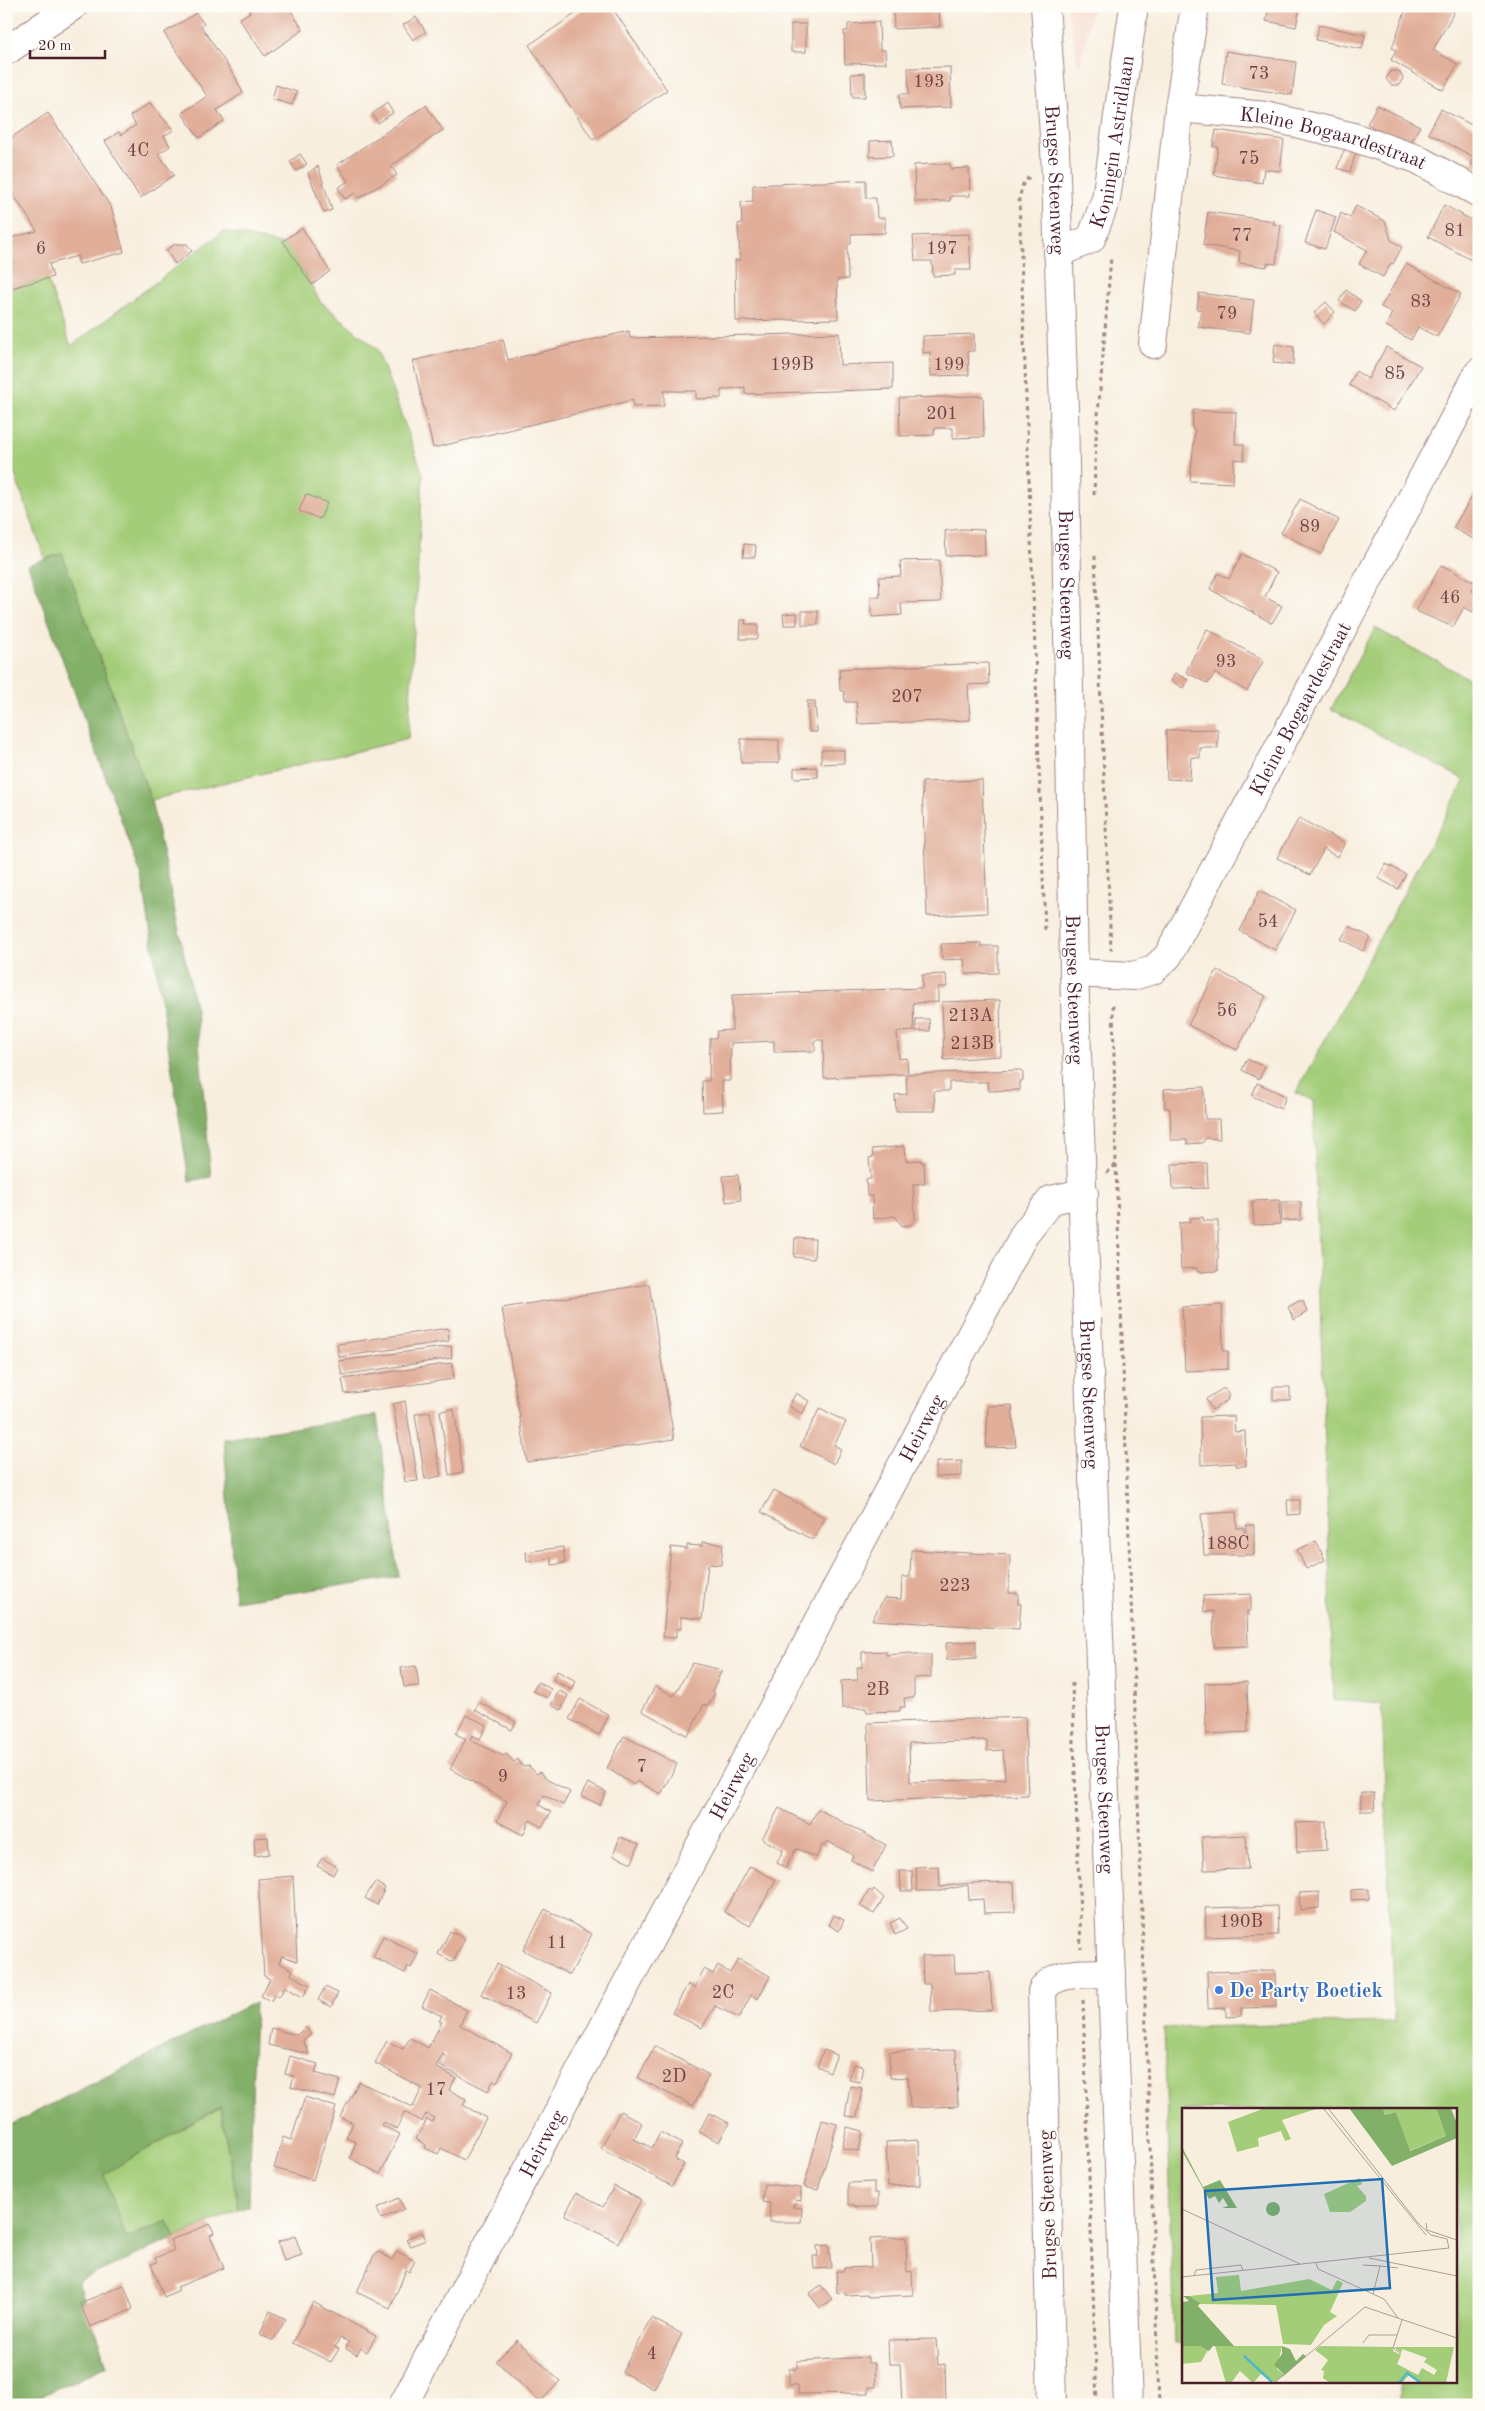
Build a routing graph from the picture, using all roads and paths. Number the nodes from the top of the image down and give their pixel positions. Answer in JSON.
{"nodes":[{"id":1,"x":73,"y":6,"type":"edge"},
{"id":2,"x":1044,"y":6,"type":"edge"},
{"id":3,"x":1134,"y":6,"type":"edge"},
{"id":4,"x":1195,"y":6,"type":"edge"},
{"id":5,"x":6,"y":51,"type":"edge"},
{"id":6,"x":1179,"y":108,"type":"junction"},
{"id":7,"x":1055,"y":149,"type":"junction"},
{"id":8,"x":1479,"y":193,"type":"edge"},
{"id":9,"x":1112,"y":247,"type":"dead end"},
{"id":10,"x":1058,"y":253,"type":"junction"},
{"id":11,"x":1152,"y":344,"type":"dead end"},
{"id":12,"x":1479,"y":372,"type":"edge"},
{"id":13,"x":1094,"y":505,"type":"dead end"},
{"id":14,"x":1095,"y":554,"type":"dead end"},
{"id":15,"x":1045,"y":933,"type":"dead end"},
{"id":16,"x":1074,"y":973,"type":"junction"},
{"id":17,"x":1112,"y":976,"type":"junction"},
{"id":18,"x":1116,"y":1164,"type":"junction"},
{"id":19,"x":1084,"y":1193,"type":"junction"},
{"id":20,"x":1072,"y":1679,"type":"dead end"},
{"id":21,"x":1112,"y":1973,"type":"junction"},
{"id":22,"x":1082,"y":1975,"type":"junction"},
{"id":23,"x":404,"y":2405,"type":"edge"},
{"id":24,"x":1052,"y":2405,"type":"edge"},
{"id":25,"x":1097,"y":2405,"type":"edge"},
{"id":26,"x":1128,"y":2405,"type":"edge"},
{"id":27,"x":1159,"y":2405,"type":"edge"}],
"edges":[{"from":1,"to":5,"type":"street"},
{"from":2,"to":7,"type":"street","name":"Brugse Steenweg"},
{"from":3,"to":10,"type":"street","name":"Koningin Astridlaan"},
{"from":4,"to":6,"type":"street"},
{"from":6,"to":8,"type":"street","name":"Kleine Bogaardestraat"},
{"from":6,"to":11,"type":"street"},
{"from":7,"to":10,"type":"street","name":"Brugse Steenweg"},
{"from":7,"to":15,"type":"path"},
{"from":9,"to":13,"type":"path"},
{"from":10,"to":16,"type":"street","name":"Brugse Steenweg"},
{"from":12,"to":17,"type":"street","name":"Kleine Bogaardestraat"},
{"from":14,"to":17,"type":"path"},
{"from":16,"to":17,"type":"street","name":"Kleine Bogaardestraat"},
{"from":16,"to":19,"type":"street","name":"Brugse Steenweg"},
{"from":17,"to":18,"type":"path"},
{"from":18,"to":19,"type":"path"},
{"from":18,"to":27,"type":"path"},
{"from":19,"to":21,"type":"street","name":"Brugse Steenweg"},
{"from":19,"to":23,"type":"street","name":"Heirweg"},
{"from":20,"to":22,"type":"path"},
{"from":21,"to":22,"type":"street","name":"Brugse Steenweg"},
{"from":21,"to":26,"type":"street","name":"Brugse Steenweg"},
{"from":22,"to":24,"type":"street","name":"Brugse Steenweg"},
{"from":22,"to":25,"type":"path"}]}
